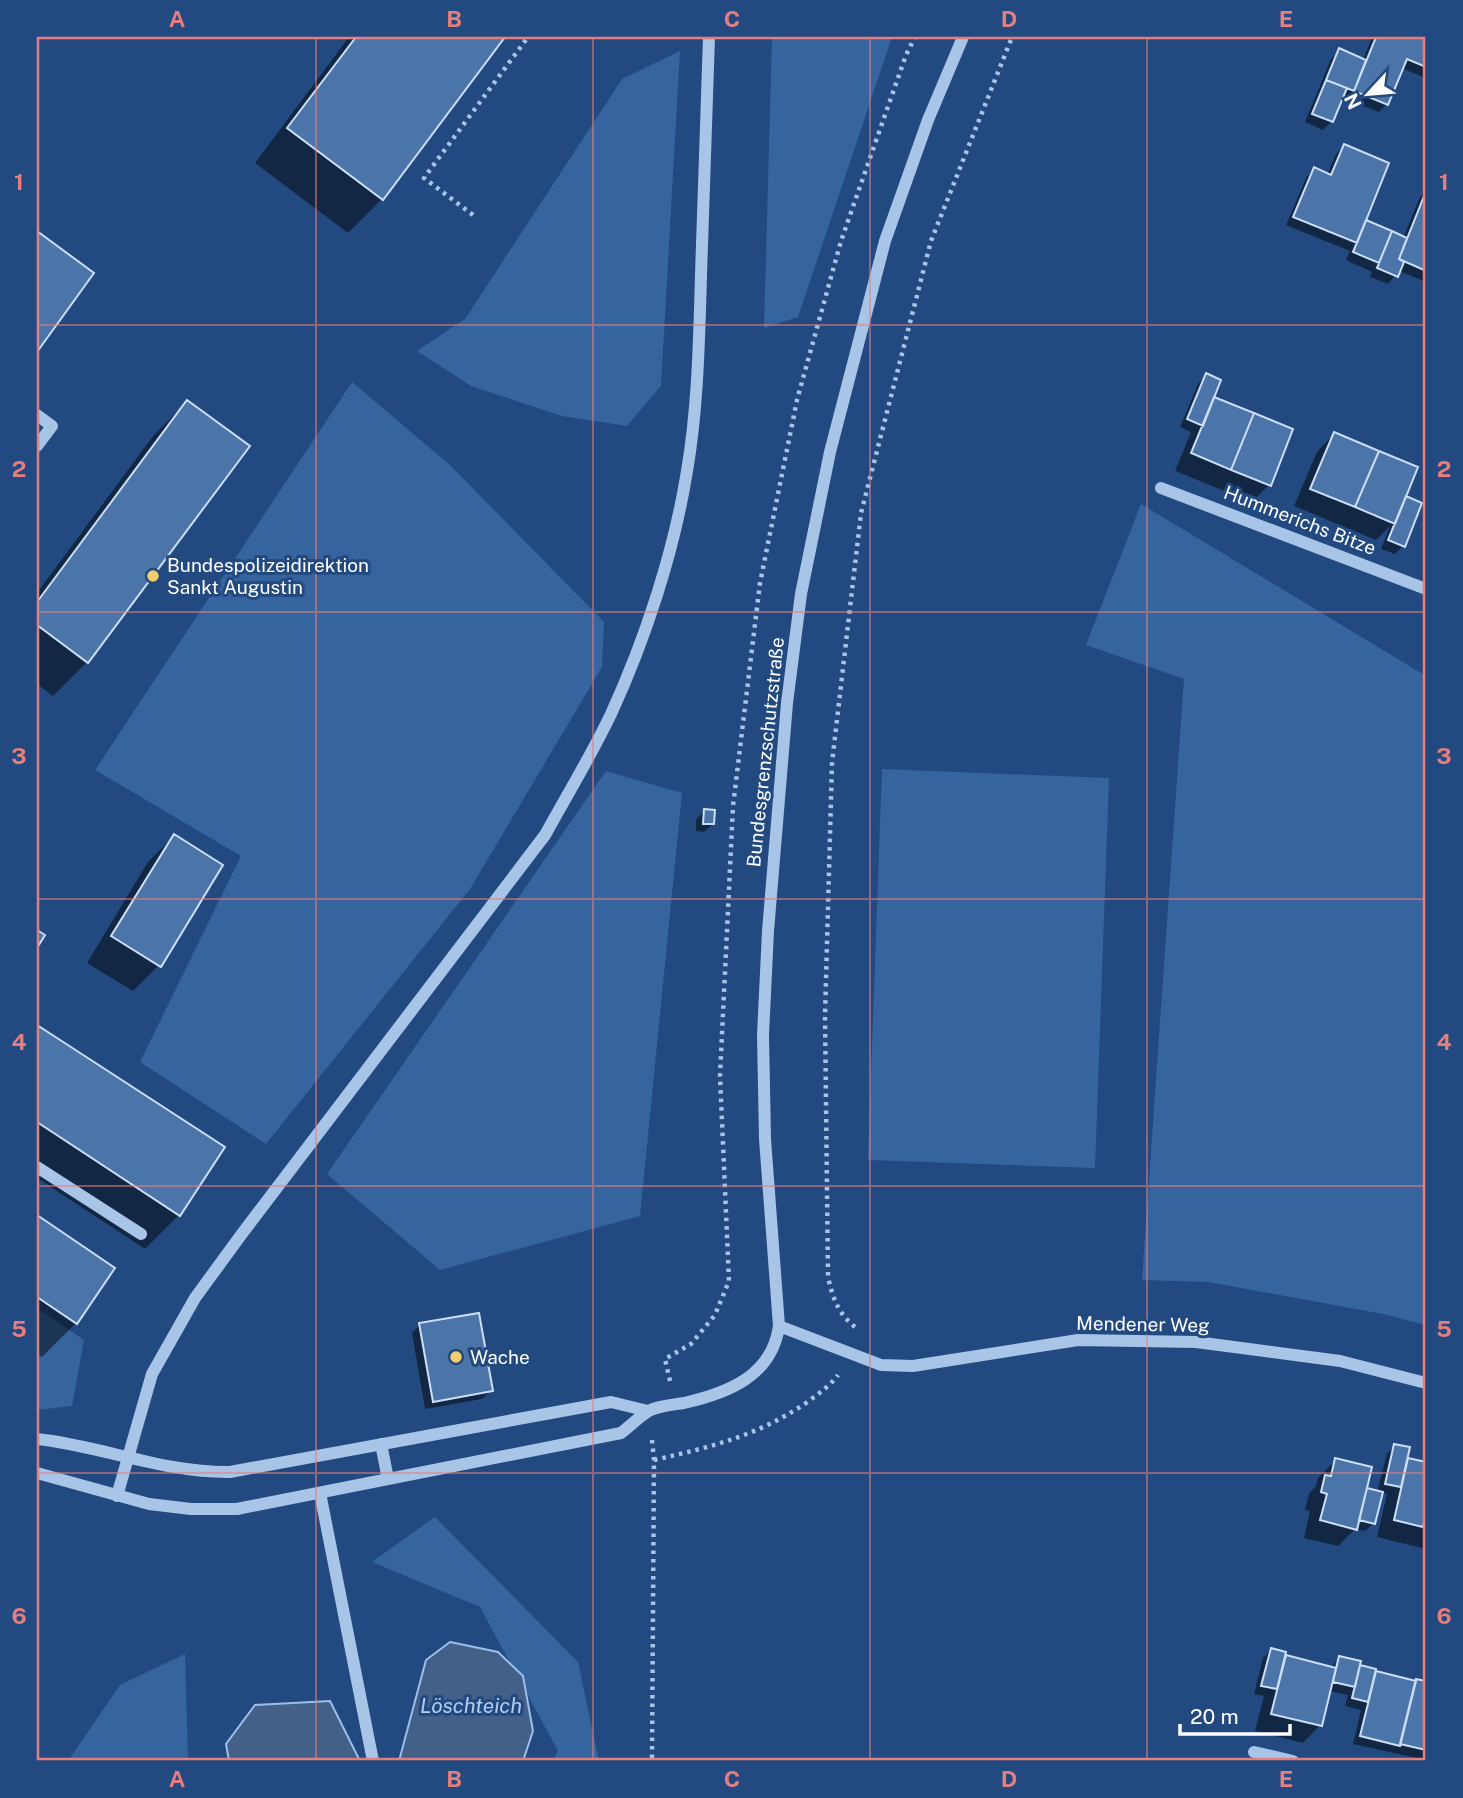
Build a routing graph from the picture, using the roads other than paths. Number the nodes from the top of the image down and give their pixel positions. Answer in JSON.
{"nodes":[{"id":1,"x":709,"y":37,"type":"edge"},
{"id":2,"x":963,"y":37,"type":"edge"},
{"id":3,"x":37,"y":415,"type":"edge"},
{"id":4,"x":37,"y":446,"type":"edge"},
{"id":5,"x":1161,"y":488,"type":"dead end"},
{"id":6,"x":1426,"y":589,"type":"edge"},
{"id":7,"x":37,"y":1167,"type":"edge"},
{"id":8,"x":141,"y":1234,"type":"dead end"},
{"id":9,"x":779,"y":1326,"type":"junction"},
{"id":10,"x":1426,"y":1383,"type":"edge"},
{"id":11,"x":648,"y":1411,"type":"junction"},
{"id":12,"x":37,"y":1439,"type":"edge"},
{"id":13,"x":382,"y":1444,"type":"junction"},
{"id":14,"x":128,"y":1457,"type":"junction"},
{"id":15,"x":37,"y":1472,"type":"edge"},
{"id":16,"x":388,"y":1479,"type":"junction"},
{"id":17,"x":320,"y":1493,"type":"junction"},
{"id":18,"x":117,"y":1496,"type":"junction"},
{"id":19,"x":1254,"y":1752,"type":"dead end"},
{"id":20,"x":373,"y":1761,"type":"edge"},
{"id":21,"x":1293,"y":1761,"type":"edge"}],
"edges":[{"from":1,"to":14,"type":"street"},
{"from":2,"to":9,"type":"street","name":"Bundesgrenzschutzstraße"},
{"from":3,"to":4,"type":"street"},
{"from":5,"to":6,"type":"street","name":"Hummerichs Bitze"},
{"from":7,"to":8,"type":"street"},
{"from":9,"to":10,"type":"street","name":"Mendener Weg"},
{"from":9,"to":11,"type":"street","name":"Bundesgrenzschutzstraße"},
{"from":11,"to":13,"type":"street","name":"Bundesgrenzschutzstraße"},
{"from":11,"to":16,"type":"street","name":"Bundesgrenzschutzstraße"},
{"from":12,"to":14,"type":"street","name":"Bundesgrenzschutzstraße"},
{"from":13,"to":14,"type":"street","name":"Bundesgrenzschutzstraße"},
{"from":13,"to":16,"type":"street"},
{"from":14,"to":18,"type":"street"},
{"from":15,"to":18,"type":"street","name":"Bundesgrenzschutzstraße"},
{"from":16,"to":17,"type":"street","name":"Bundesgrenzschutzstraße"},
{"from":17,"to":18,"type":"street","name":"Bundesgrenzschutzstraße"},
{"from":17,"to":20,"type":"street"},
{"from":19,"to":21,"type":"street"}]}
